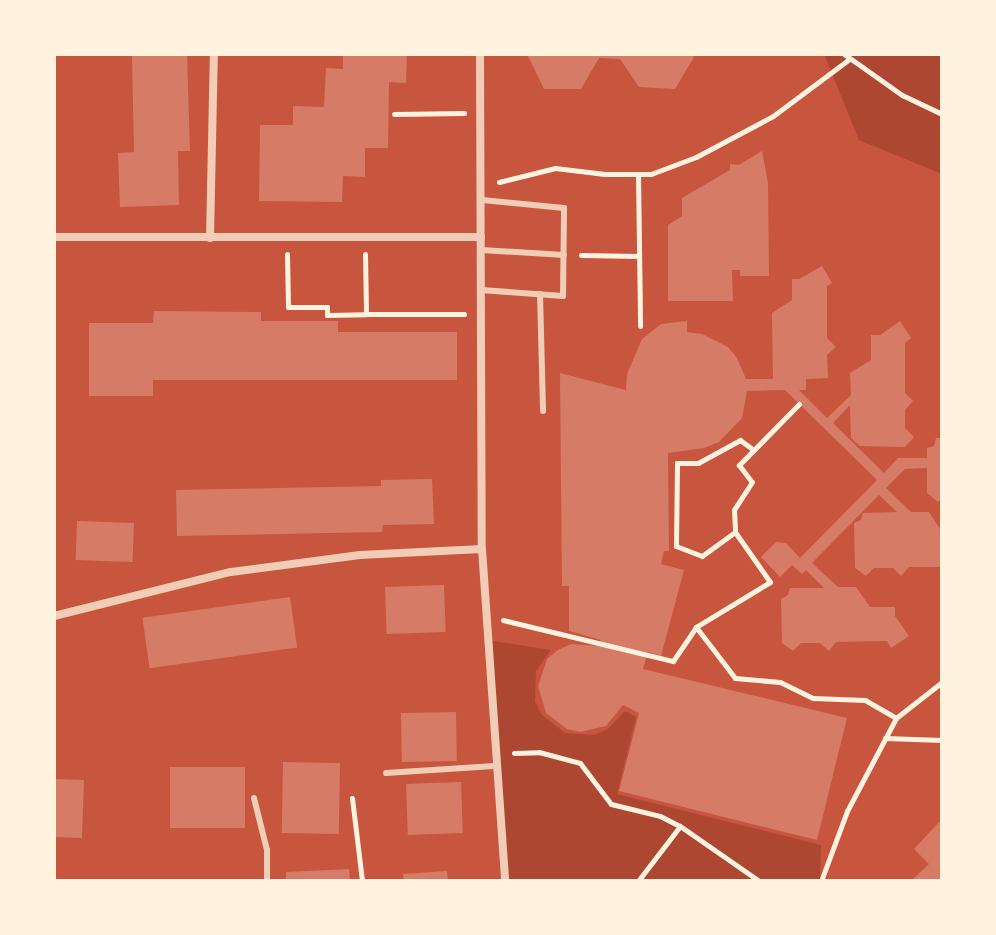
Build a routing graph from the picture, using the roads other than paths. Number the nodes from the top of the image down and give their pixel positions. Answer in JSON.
{"nodes":[{"id":1,"x":214,"y":54,"type":"edge"},
{"id":2,"x":480,"y":54,"type":"edge"},
{"id":3,"x":482,"y":200,"type":"junction"},
{"id":4,"x":54,"y":237,"type":"edge"},
{"id":5,"x":481,"y":237,"type":"junction"},
{"id":6,"x":210,"y":238,"type":"junction"},
{"id":7,"x":481,"y":250,"type":"junction"},
{"id":8,"x":564,"y":255,"type":"junction"},
{"id":9,"x":481,"y":290,"type":"junction"},
{"id":10,"x":540,"y":294,"type":"junction"},
{"id":11,"x":543,"y":411,"type":"dead end"},
{"id":12,"x":482,"y":549,"type":"junction"},
{"id":13,"x":54,"y":616,"type":"edge"},
{"id":14,"x":494,"y":766,"type":"junction"},
{"id":15,"x":386,"y":773,"type":"dead end"},
{"id":16,"x":254,"y":798,"type":"dead end"},
{"id":17,"x":267,"y":881,"type":"edge"},
{"id":18,"x":505,"y":881,"type":"edge"}],
"edges":[{"from":1,"to":6,"type":"street"},
{"from":2,"to":3,"type":"street"},
{"from":3,"to":5,"type":"street"},
{"from":3,"to":8,"type":"lane"},
{"from":4,"to":6,"type":"street"},
{"from":5,"to":6,"type":"street"},
{"from":5,"to":7,"type":"street"},
{"from":7,"to":8,"type":"lane"},
{"from":7,"to":9,"type":"street"},
{"from":8,"to":10,"type":"lane"},
{"from":9,"to":10,"type":"lane"},
{"from":9,"to":12,"type":"street"},
{"from":10,"to":11,"type":"lane"},
{"from":12,"to":13,"type":"street"},
{"from":12,"to":14,"type":"street"},
{"from":14,"to":15,"type":"lane"},
{"from":14,"to":18,"type":"street"},
{"from":16,"to":17,"type":"lane"}]}
